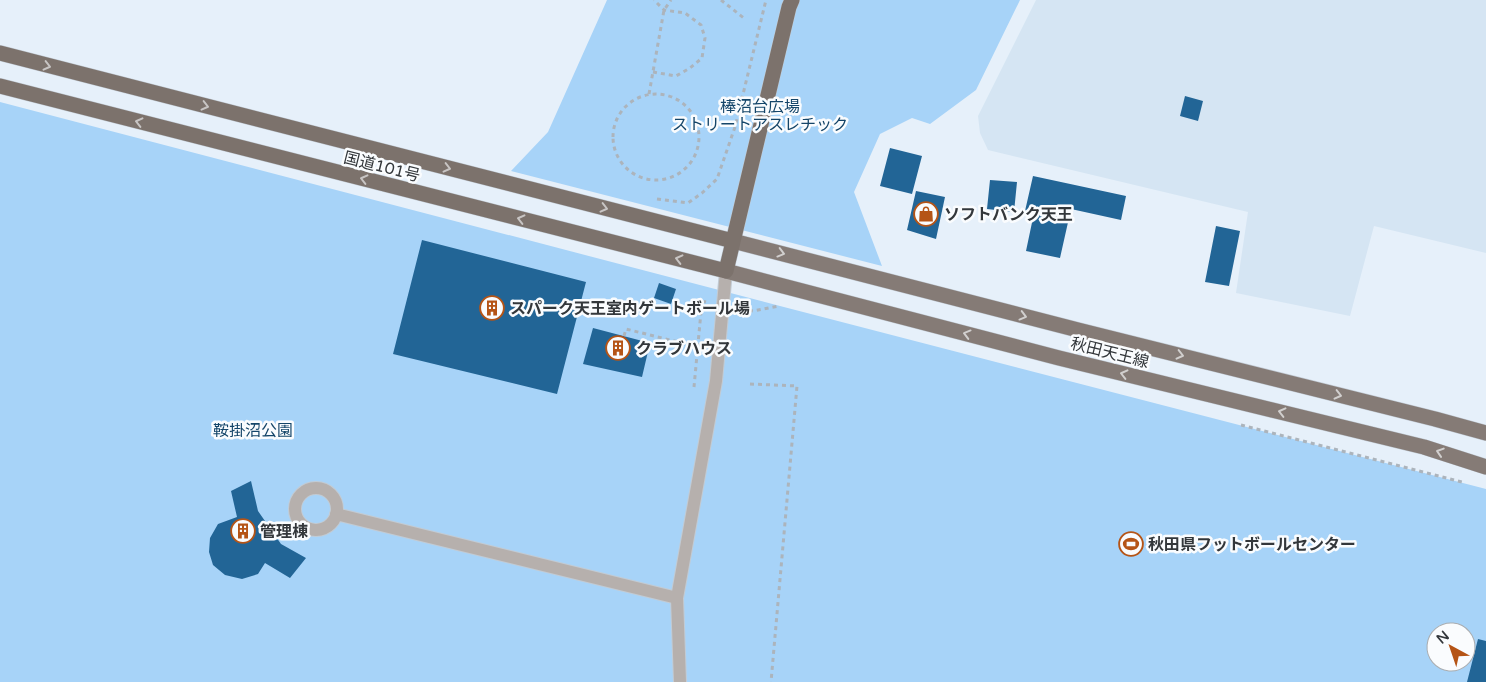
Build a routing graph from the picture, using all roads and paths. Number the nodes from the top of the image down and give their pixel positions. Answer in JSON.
{"nodes":[{"id":1,"x":654,"y":0,"type":"edge"},
{"id":2,"x":671,"y":0,"type":"edge"},
{"id":3,"x":721,"y":0,"type":"edge"},
{"id":4,"x":766,"y":0,"type":"edge"},
{"id":5,"x":792,"y":0,"type":"edge"},
{"id":6,"x":664,"y":10,"type":"junction"},
{"id":7,"x":745,"y":19,"type":"dead end"},
{"id":8,"x":0,"y":53,"type":"edge"},
{"id":9,"x":653,"y":72,"type":"junction"},
{"id":10,"x":0,"y":86,"type":"edge"},
{"id":11,"x":649,"y":94,"type":"junction"},
{"id":12,"x":654,"y":199,"type":"dead end"},
{"id":13,"x":733,"y":241,"type":"junction"},
{"id":14,"x":726,"y":271,"type":"junction"},
{"id":15,"x":624,"y":336,"type":"dead end"},
{"id":16,"x":698,"y":347,"type":"dead end"},
{"id":17,"x":750,"y":384,"type":"dead end"},
{"id":18,"x":1486,"y":434,"type":"edge"},
{"id":19,"x":1486,"y":467,"type":"edge"},
{"id":20,"x":336,"y":514,"type":"dead end"},
{"id":21,"x":677,"y":598,"type":"junction"},
{"id":22,"x":680,"y":682,"type":"edge"},
{"id":23,"x":770,"y":682,"type":"edge"}],
"edges":[{"from":1,"to":6,"type":"path"},
{"from":2,"to":6,"type":"path"},
{"from":3,"to":7,"type":"path"},
{"from":4,"to":12,"type":"path"},
{"from":5,"to":13,"type":"highway"},
{"from":6,"to":9,"type":"path"},
{"from":6,"to":9,"type":"path"},
{"from":8,"to":13,"type":"highway","name":"国道101号","one_way":true},
{"from":9,"to":11,"type":"path"},
{"from":14,"to":10,"type":"highway","name":"国道101号","one_way":true},
{"from":11,"to":11,"type":"path"},
{"from":13,"to":14,"type":"highway"},
{"from":13,"to":18,"type":"main road","name":"秋田天王線","one_way":true},
{"from":19,"to":14,"type":"main road","name":"秋田天王線","one_way":true},
{"from":14,"to":21,"type":"lane"},
{"from":15,"to":16,"type":"path"},
{"from":17,"to":23,"type":"path"},
{"from":20,"to":21,"type":"lane"},
{"from":21,"to":22,"type":"lane"}]}
